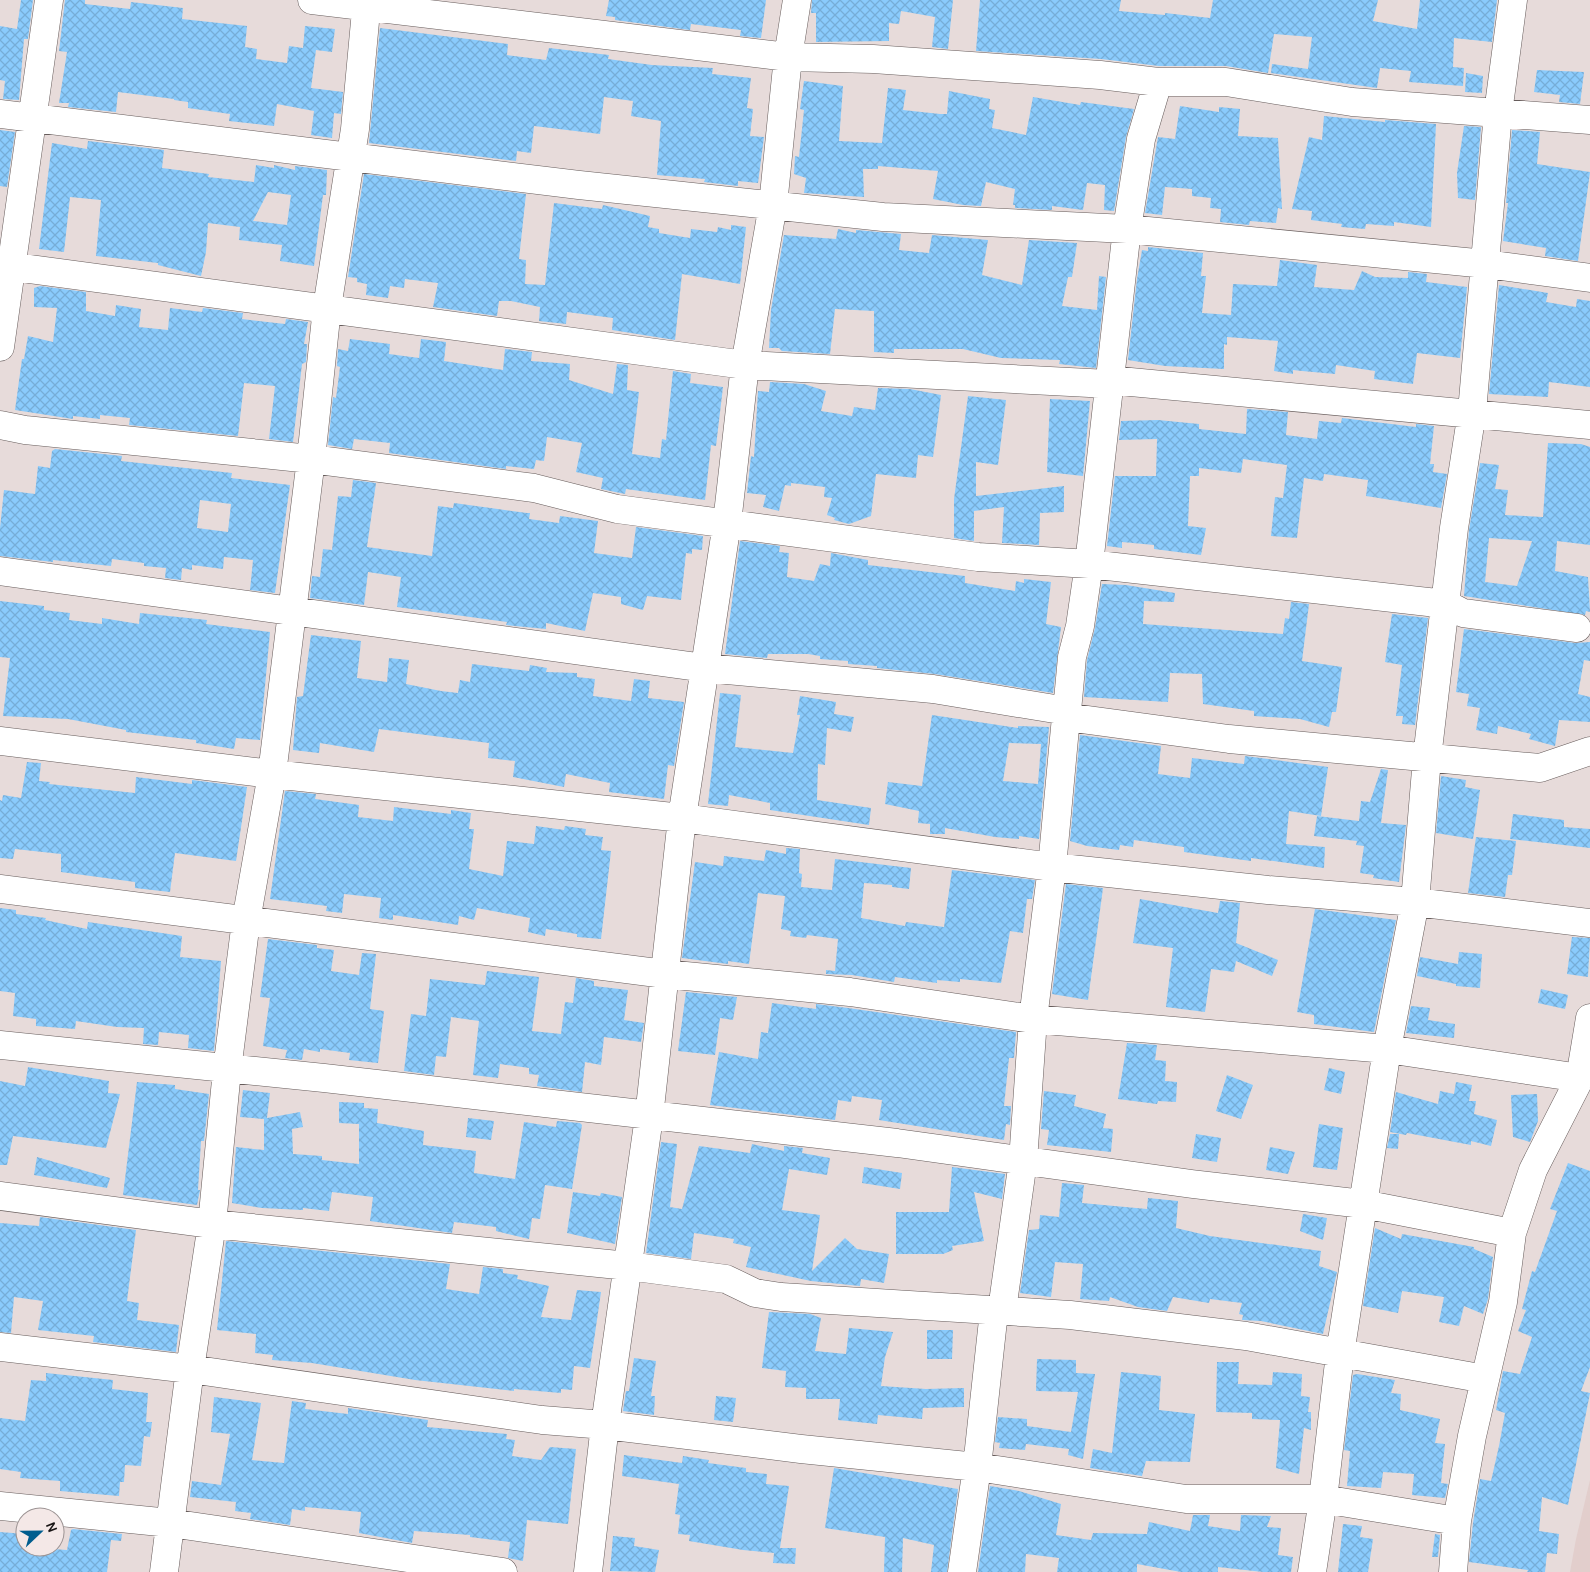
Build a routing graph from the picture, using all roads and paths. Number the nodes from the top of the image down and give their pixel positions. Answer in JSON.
{"nodes":[{"id":1,"x":49,"y":0,"type":"edge"},
{"id":2,"x":312,"y":0,"type":"edge"},
{"id":3,"x":797,"y":0,"type":"edge"},
{"id":4,"x":1513,"y":0,"type":"edge"},
{"id":5,"x":367,"y":2,"type":"edge"},
{"id":6,"x":788,"y":58,"type":"junction"},
{"id":7,"x":1158,"y":82,"type":"junction"},
{"id":8,"x":1498,"y":113,"type":"junction"},
{"id":9,"x":0,"y":114,"type":"edge"},
{"id":10,"x":31,"y":118,"type":"junction"},
{"id":11,"x":1590,"y":120,"type":"edge"},
{"id":12,"x":349,"y":158,"type":"junction"},
{"id":13,"x":773,"y":205,"type":"junction"},
{"id":14,"x":1127,"y":229,"type":"junction"},
{"id":15,"x":1486,"y":264,"type":"junction"},
{"id":16,"x":5,"y":266,"type":"edge"},
{"id":17,"x":1590,"y":278,"type":"edge"},
{"id":18,"x":327,"y":308,"type":"junction"},
{"id":19,"x":0,"y":347,"type":"edge"},
{"id":20,"x":745,"y":365,"type":"junction"},
{"id":21,"x":1109,"y":382,"type":"junction"},
{"id":22,"x":1472,"y":412,"type":"junction"},
{"id":23,"x":0,"y":425,"type":"edge"},
{"id":24,"x":1590,"y":425,"type":"edge"},
{"id":25,"x":311,"y":458,"type":"junction"},
{"id":26,"x":727,"y":523,"type":"junction"},
{"id":27,"x":1089,"y":564,"type":"junction"},
{"id":28,"x":0,"y":572,"type":"edge"},
{"id":29,"x":1446,"y":604,"type":"junction"},
{"id":30,"x":291,"y":611,"type":"junction"},
{"id":31,"x":1578,"y":628,"type":"dead end"},
{"id":32,"x":705,"y":668,"type":"junction"},
{"id":33,"x":1067,"y":714,"type":"junction"},
{"id":34,"x":0,"y":740,"type":"edge"},
{"id":35,"x":1590,"y":751,"type":"edge"},
{"id":36,"x":1427,"y":758,"type":"junction"},
{"id":37,"x":272,"y":774,"type":"junction"},
{"id":38,"x":682,"y":818,"type":"junction"},
{"id":39,"x":1052,"y":866,"type":"junction"},
{"id":40,"x":0,"y":889,"type":"edge"},
{"id":41,"x":1415,"y":902,"type":"junction"},
{"id":42,"x":246,"y":921,"type":"junction"},
{"id":43,"x":1590,"y":923,"type":"edge"},
{"id":44,"x":665,"y":974,"type":"junction"},
{"id":45,"x":1590,"y":1018,"type":"edge"},
{"id":46,"x":1033,"y":1019,"type":"junction"},
{"id":47,"x":0,"y":1045,"type":"edge"},
{"id":48,"x":1387,"y":1049,"type":"junction"},
{"id":49,"x":227,"y":1070,"type":"junction"},
{"id":50,"x":1580,"y":1078,"type":"junction"},
{"id":51,"x":649,"y":1117,"type":"junction"},
{"id":52,"x":1023,"y":1161,"type":"junction"},
{"id":53,"x":0,"y":1196,"type":"edge"},
{"id":54,"x":1363,"y":1204,"type":"junction"},
{"id":55,"x":212,"y":1224,"type":"junction"},
{"id":56,"x":1512,"y":1233,"type":"junction"},
{"id":57,"x":628,"y":1266,"type":"junction"},
{"id":58,"x":998,"y":1311,"type":"junction"},
{"id":59,"x":0,"y":1346,"type":"edge"},
{"id":60,"x":1340,"y":1354,"type":"junction"},
{"id":61,"x":190,"y":1369,"type":"junction"},
{"id":62,"x":1485,"y":1379,"type":"junction"},
{"id":63,"x":605,"y":1425,"type":"junction"},
{"id":64,"x":977,"y":1467,"type":"junction"},
{"id":65,"x":1323,"y":1499,"type":"junction"},
{"id":66,"x":0,"y":1506,"type":"edge"},
{"id":67,"x":1458,"y":1521,"type":"junction"},
{"id":68,"x":170,"y":1524,"type":"junction"},
{"id":69,"x":164,"y":1572,"type":"edge"},
{"id":70,"x":502,"y":1572,"type":"edge"},
{"id":71,"x":588,"y":1572,"type":"edge"},
{"id":72,"x":962,"y":1572,"type":"edge"},
{"id":73,"x":1312,"y":1572,"type":"edge"},
{"id":74,"x":1453,"y":1572,"type":"edge"}],
"edges":[{"from":1,"to":10,"type":"street"},
{"from":2,"to":5,"type":"street"},
{"from":3,"to":6,"type":"street"},
{"from":4,"to":8,"type":"street"},
{"from":5,"to":6,"type":"street"},
{"from":5,"to":12,"type":"street"},
{"from":6,"to":7,"type":"street"},
{"from":6,"to":13,"type":"street"},
{"from":7,"to":8,"type":"street"},
{"from":7,"to":14,"type":"street"},
{"from":8,"to":11,"type":"street"},
{"from":8,"to":15,"type":"street"},
{"from":9,"to":10,"type":"street"},
{"from":10,"to":12,"type":"street"},
{"from":10,"to":16,"type":"street"},
{"from":12,"to":13,"type":"street"},
{"from":12,"to":18,"type":"street"},
{"from":13,"to":14,"type":"street"},
{"from":13,"to":20,"type":"street"},
{"from":14,"to":15,"type":"street"},
{"from":14,"to":21,"type":"street"},
{"from":15,"to":17,"type":"street"},
{"from":15,"to":22,"type":"street"},
{"from":16,"to":18,"type":"street"},
{"from":16,"to":19,"type":"street"},
{"from":18,"to":20,"type":"street"},
{"from":18,"to":25,"type":"street"},
{"from":20,"to":21,"type":"street"},
{"from":20,"to":26,"type":"street"},
{"from":21,"to":22,"type":"street"},
{"from":21,"to":27,"type":"street"},
{"from":22,"to":24,"type":"street"},
{"from":22,"to":29,"type":"street"},
{"from":23,"to":25,"type":"street"},
{"from":25,"to":26,"type":"street"},
{"from":25,"to":30,"type":"street"},
{"from":26,"to":27,"type":"street"},
{"from":26,"to":32,"type":"street"},
{"from":27,"to":29,"type":"street"},
{"from":27,"to":33,"type":"street"},
{"from":28,"to":30,"type":"street"},
{"from":29,"to":31,"type":"street"},
{"from":29,"to":36,"type":"street"},
{"from":30,"to":32,"type":"street"},
{"from":30,"to":37,"type":"street"},
{"from":32,"to":33,"type":"street"},
{"from":32,"to":38,"type":"street"},
{"from":33,"to":36,"type":"street"},
{"from":33,"to":39,"type":"street"},
{"from":34,"to":37,"type":"street"},
{"from":35,"to":36,"type":"street"},
{"from":36,"to":41,"type":"street"},
{"from":37,"to":38,"type":"street"},
{"from":37,"to":42,"type":"street"},
{"from":38,"to":39,"type":"street"},
{"from":38,"to":44,"type":"street"},
{"from":39,"to":41,"type":"street"},
{"from":39,"to":46,"type":"street"},
{"from":40,"to":42,"type":"street"},
{"from":41,"to":43,"type":"street"},
{"from":41,"to":48,"type":"street"},
{"from":42,"to":44,"type":"street"},
{"from":42,"to":49,"type":"street"},
{"from":44,"to":46,"type":"street"},
{"from":44,"to":51,"type":"street"},
{"from":45,"to":50,"type":"street"},
{"from":46,"to":48,"type":"street"},
{"from":46,"to":52,"type":"street"},
{"from":47,"to":49,"type":"street"},
{"from":48,"to":50,"type":"street"},
{"from":48,"to":54,"type":"street"},
{"from":49,"to":51,"type":"street"},
{"from":49,"to":55,"type":"street"},
{"from":50,"to":56,"type":"street"},
{"from":51,"to":52,"type":"street"},
{"from":51,"to":57,"type":"street"},
{"from":52,"to":54,"type":"street"},
{"from":52,"to":58,"type":"street"},
{"from":53,"to":55,"type":"street"},
{"from":54,"to":56,"type":"street"},
{"from":54,"to":60,"type":"street"},
{"from":55,"to":57,"type":"street"},
{"from":55,"to":61,"type":"street"},
{"from":56,"to":62,"type":"street"},
{"from":57,"to":58,"type":"street"},
{"from":57,"to":63,"type":"street"},
{"from":58,"to":60,"type":"street"},
{"from":58,"to":64,"type":"street"},
{"from":59,"to":61,"type":"street"},
{"from":60,"to":62,"type":"street"},
{"from":60,"to":65,"type":"street"},
{"from":61,"to":63,"type":"street"},
{"from":61,"to":68,"type":"street"},
{"from":62,"to":67,"type":"street"},
{"from":63,"to":64,"type":"street"},
{"from":63,"to":71,"type":"street"},
{"from":64,"to":65,"type":"street"},
{"from":64,"to":72,"type":"street"},
{"from":65,"to":67,"type":"street"},
{"from":65,"to":73,"type":"street"},
{"from":66,"to":68,"type":"street"},
{"from":67,"to":74,"type":"street"},
{"from":68,"to":69,"type":"street"},
{"from":68,"to":70,"type":"street"}]}
